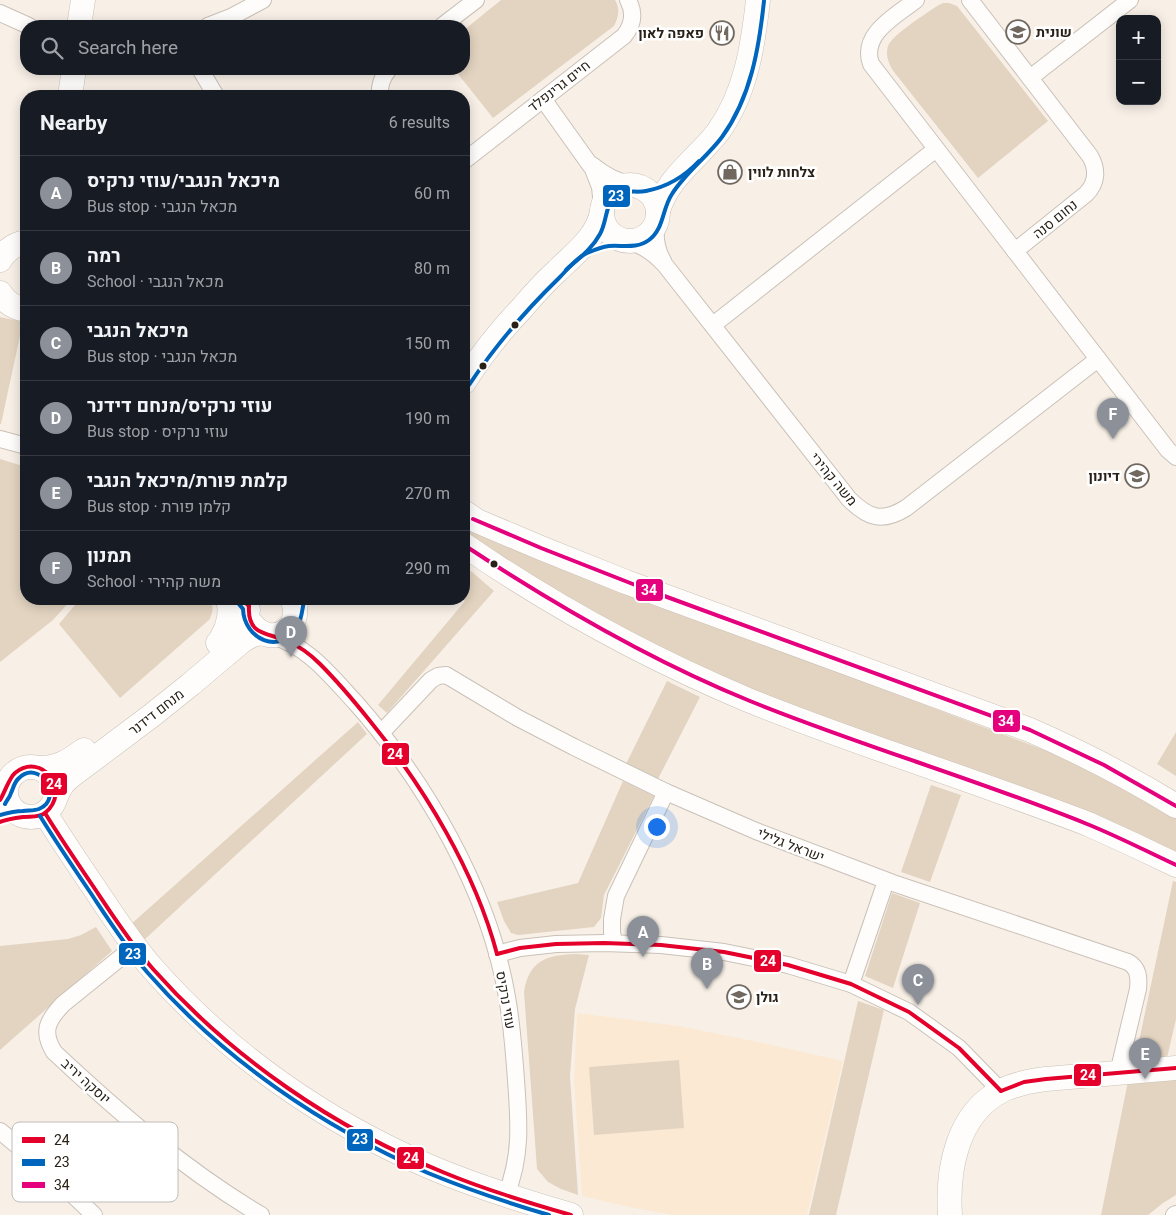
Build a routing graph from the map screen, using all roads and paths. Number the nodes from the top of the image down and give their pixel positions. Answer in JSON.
{"nodes":[{"id":1,"x":83,"y":0,"type":"edge"},
{"id":2,"x":263,"y":0,"type":"edge"},
{"id":3,"x":628,"y":0,"type":"edge"},
{"id":4,"x":758,"y":0,"type":"edge"},
{"id":5,"x":916,"y":0,"type":"edge"},
{"id":6,"x":970,"y":0,"type":"edge"},
{"id":7,"x":1130,"y":0,"type":"edge"},
{"id":8,"x":472,"y":1,"type":"edge"},
{"id":9,"x":0,"y":13,"type":"edge"},
{"id":10,"x":80,"y":20,"type":"edge"},
{"id":11,"x":223,"y":20,"type":"edge"},
{"id":12,"x":449,"y":20,"type":"edge"},
{"id":13,"x":20,"y":22,"type":"edge"},
{"id":14,"x":73,"y":75,"type":"edge"},
{"id":15,"x":204,"y":75,"type":"edge"},
{"id":16,"x":385,"y":75,"type":"edge"},
{"id":17,"x":1030,"y":78,"type":"junction"},
{"id":18,"x":71,"y":90,"type":"edge"},
{"id":19,"x":212,"y":90,"type":"edge"},
{"id":20,"x":380,"y":90,"type":"edge"},
{"id":21,"x":543,"y":99,"type":"junction"},
{"id":22,"x":936,"y":149,"type":"junction"},
{"id":23,"x":470,"y":155,"type":"edge"},
{"id":24,"x":588,"y":162,"type":"junction"},
{"id":25,"x":686,"y":167,"type":"junction"},
{"id":26,"x":634,"y":185,"type":"junction"},
{"id":27,"x":602,"y":208,"type":"junction"},
{"id":28,"x":657,"y":215,"type":"junction"},
{"id":29,"x":625,"y":240,"type":"junction"},
{"id":30,"x":580,"y":250,"type":"junction"},
{"id":31,"x":1015,"y":251,"type":"junction"},
{"id":32,"x":665,"y":265,"type":"junction"},
{"id":33,"x":1,"y":296,"type":"edge"},
{"id":34,"x":20,"y":308,"type":"edge"},
{"id":35,"x":712,"y":325,"type":"junction"},
{"id":36,"x":1098,"y":359,"type":"junction"},
{"id":37,"x":470,"y":373,"type":"edge"},
{"id":38,"x":0,"y":439,"type":"edge"},
{"id":39,"x":20,"y":444,"type":"edge"},
{"id":40,"x":1176,"y":457,"type":"edge"},
{"id":41,"x":470,"y":516,"type":"edge"},
{"id":42,"x":470,"y":549,"type":"edge"},
{"id":43,"x":237,"y":605,"type":"edge"},
{"id":44,"x":245,"y":605,"type":"edge"},
{"id":45,"x":295,"y":606,"type":"edge"},
{"id":46,"x":267,"y":634,"type":"junction"},
{"id":47,"x":308,"y":653,"type":"junction"},
{"id":48,"x":381,"y":734,"type":"junction"},
{"id":49,"x":41,"y":768,"type":"junction"},
{"id":50,"x":666,"y":792,"type":"junction"},
{"id":51,"x":3,"y":795,"type":"edge"},
{"id":52,"x":1176,"y":806,"type":"edge"},
{"id":53,"x":42,"y":809,"type":"junction"},
{"id":54,"x":0,"y":822,"type":"edge"},
{"id":55,"x":1176,"y":865,"type":"edge"},
{"id":56,"x":886,"y":881,"type":"junction"},
{"id":57,"x":614,"y":943,"type":"junction"},
{"id":58,"x":135,"y":946,"type":"junction"},
{"id":59,"x":497,"y":954,"type":"junction"},
{"id":60,"x":851,"y":984,"type":"junction"},
{"id":61,"x":1176,"y":1068,"type":"edge"},
{"id":62,"x":1118,"y":1073,"type":"junction"},
{"id":63,"x":1000,"y":1091,"type":"junction"},
{"id":64,"x":132,"y":1122,"type":"edge"},
{"id":65,"x":0,"y":1131,"type":"edge"},
{"id":66,"x":12,"y":1141,"type":"edge"},
{"id":67,"x":178,"y":1158,"type":"edge"},
{"id":68,"x":506,"y":1195,"type":"junction"},
{"id":69,"x":80,"y":1202,"type":"edge"},
{"id":70,"x":950,"y":1214,"type":"edge"},
{"id":71,"x":94,"y":1215,"type":"edge"},
{"id":72,"x":261,"y":1215,"type":"edge"},
{"id":73,"x":571,"y":1215,"type":"edge"}],
"edges":[{"from":1,"to":10,"type":"street"},
{"from":2,"to":11,"type":"street"},
{"from":3,"to":21,"type":"street","name":"חיים גרינפלד"},
{"from":4,"to":25,"type":"street"},
{"from":5,"to":22,"type":"street"},
{"from":6,"to":17,"type":"street","name":"נחום סנה"},
{"from":7,"to":17,"type":"street"},
{"from":8,"to":12,"type":"street"},
{"from":9,"to":13,"type":"street"},
{"from":14,"to":18,"type":"street"},
{"from":15,"to":19,"type":"street"},
{"from":16,"to":20,"type":"street"},
{"from":17,"to":31,"type":"street","name":"נחום סנה"},
{"from":21,"to":23,"type":"street","name":"חיים גרינפלד"},
{"from":21,"to":24,"type":"street"},
{"from":22,"to":31,"type":"street"},
{"from":22,"to":35,"type":"street"},
{"from":24,"to":26,"type":"street"},
{"from":24,"to":27,"type":"street"},
{"from":25,"to":26,"type":"street"},
{"from":25,"to":28,"type":"street"},
{"from":26,"to":27,"type":"street"},
{"from":26,"to":28,"type":"street"},
{"from":27,"to":29,"type":"street"},
{"from":27,"to":30,"type":"street"},
{"from":28,"to":29,"type":"street"},
{"from":28,"to":32,"type":"street","name":"משה קהירי"},
{"from":29,"to":30,"type":"street"},
{"from":29,"to":32,"type":"street","name":"משה קהירי"},
{"from":30,"to":37,"type":"street"},
{"from":31,"to":36,"type":"street"},
{"from":32,"to":35,"type":"street","name":"משה קהירי"},
{"from":33,"to":34,"type":"street"},
{"from":35,"to":36,"type":"street","name":"משה קהירי"},
{"from":36,"to":40,"type":"street"},
{"from":38,"to":39,"type":"street"},
{"from":41,"to":52,"type":"street"},
{"from":42,"to":55,"type":"street"},
{"from":43,"to":49,"type":"street","name":"מנחם דידנר"},
{"from":44,"to":46,"type":"street"},
{"from":45,"to":46,"type":"street","name":"מנחם דידנר"},
{"from":45,"to":47,"type":"street","name":"עוזי נרקיס"},
{"from":46,"to":47,"type":"street","name":"עוזי נרקיס"},
{"from":46,"to":53,"type":"street","name":"מנחם דידנר"},
{"from":47,"to":48,"type":"street","name":"עוזי נרקיס"},
{"from":48,"to":50,"type":"street","name":"ישראל גלילי"},
{"from":48,"to":59,"type":"street","name":"עוזי נרקיס"},
{"from":49,"to":51,"type":"street"},
{"from":49,"to":53,"type":"street"},
{"from":50,"to":56,"type":"street","name":"ישראל גלילי"},
{"from":50,"to":57,"type":"street"},
{"from":51,"to":53,"type":"street"},
{"from":53,"to":54,"type":"street"},
{"from":53,"to":58,"type":"street"},
{"from":56,"to":60,"type":"street"},
{"from":56,"to":62,"type":"street","name":"ישראל גלילי"},
{"from":57,"to":59,"type":"street"},
{"from":57,"to":60,"type":"street"},
{"from":58,"to":64,"type":"street","name":"יוסקה יריב"},
{"from":58,"to":68,"type":"street"},
{"from":59,"to":68,"type":"street","name":"עוזי נרקיס"},
{"from":60,"to":63,"type":"street"},
{"from":61,"to":62,"type":"street"},
{"from":62,"to":63,"type":"street"},
{"from":63,"to":70,"type":"street"},
{"from":65,"to":66,"type":"street"},
{"from":67,"to":72,"type":"street","name":"יוסקה יריב"},
{"from":68,"to":73,"type":"street"},
{"from":69,"to":71,"type":"street"}]}
